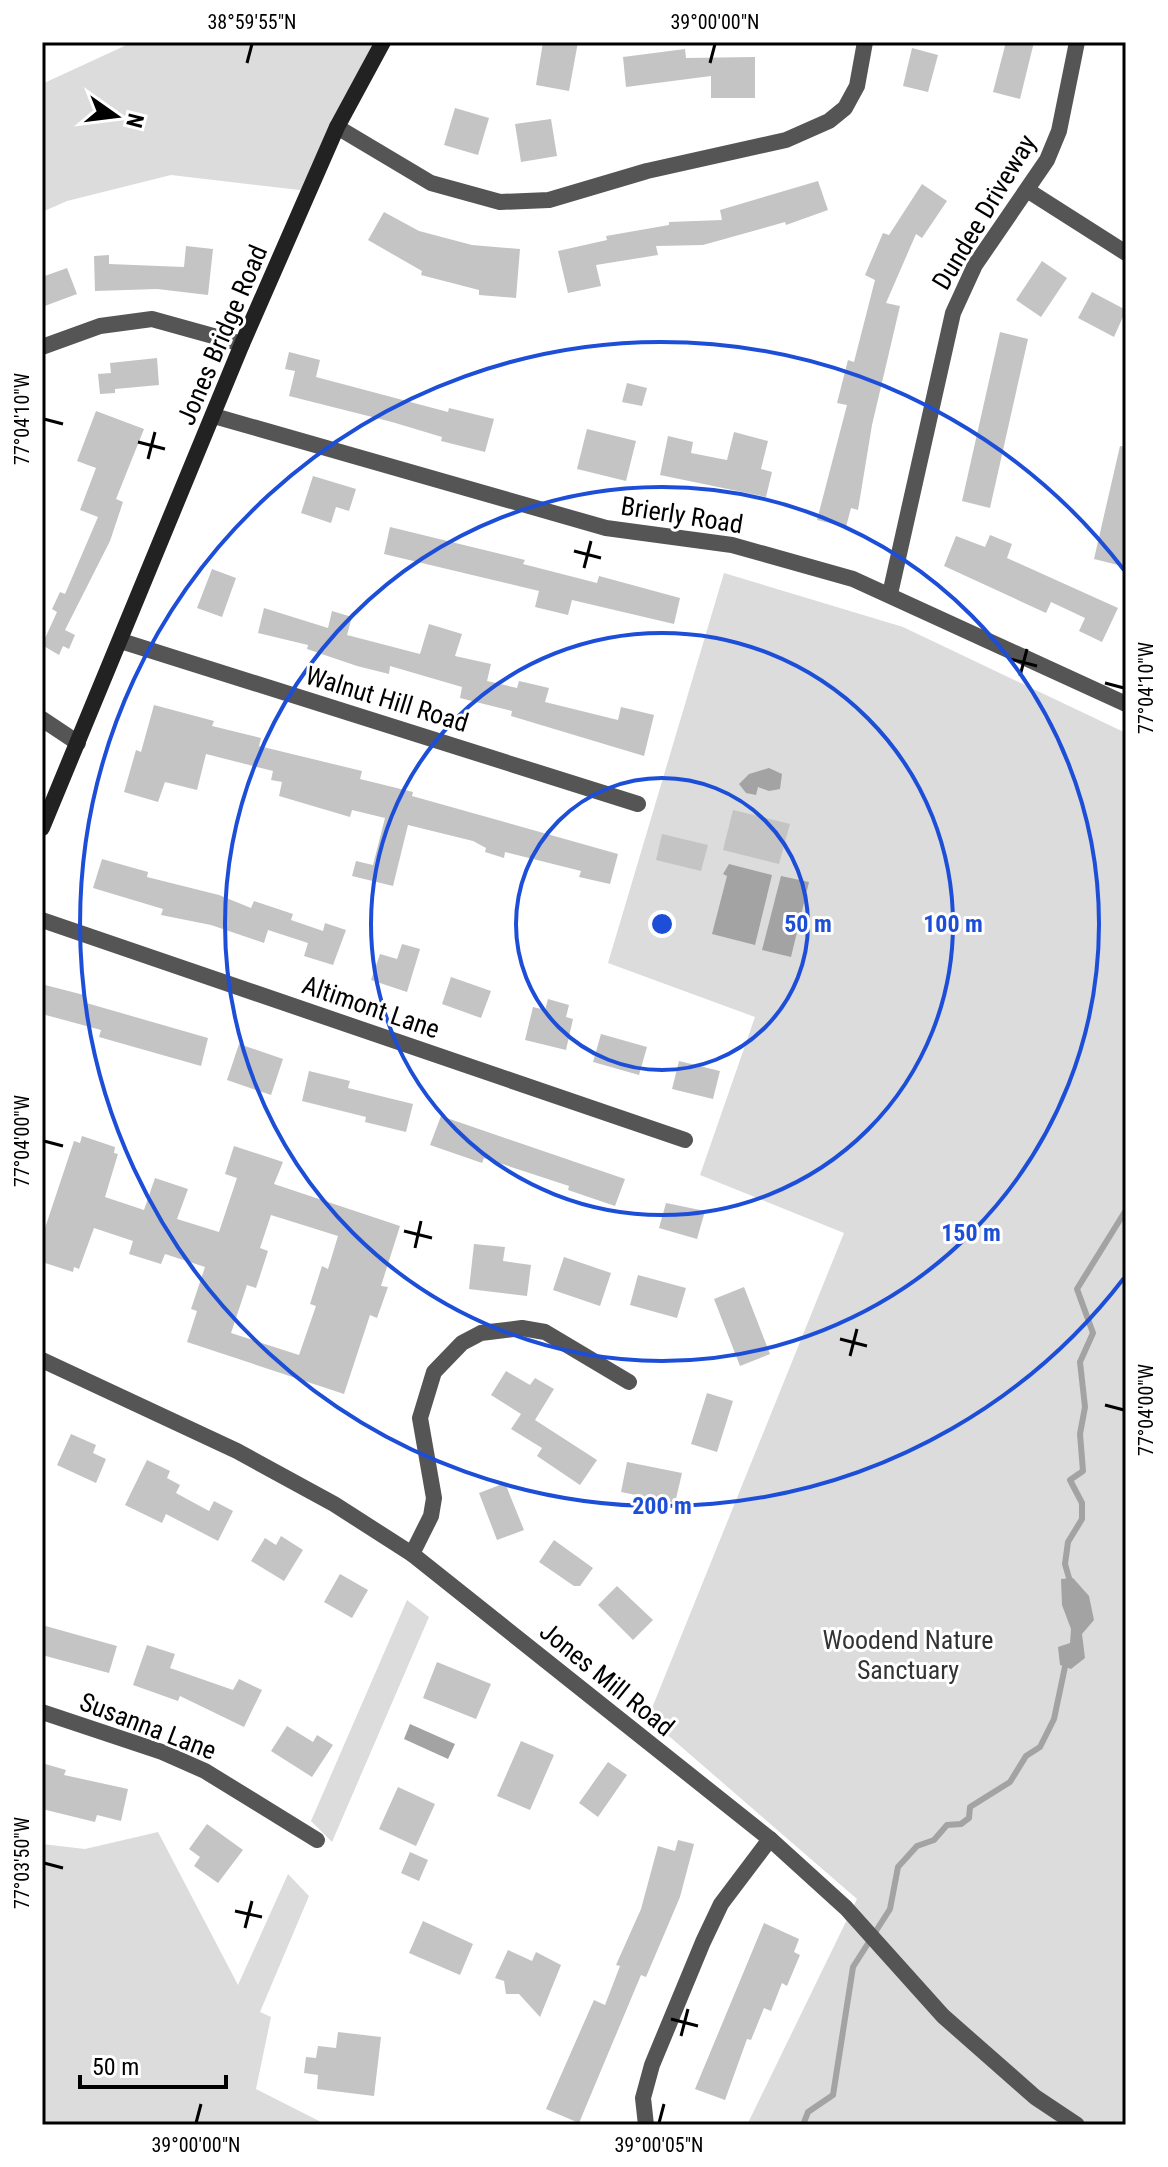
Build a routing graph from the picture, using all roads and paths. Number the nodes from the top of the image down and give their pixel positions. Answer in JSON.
{"nodes":[{"id":1,"x":383,"y":42,"type":"edge"},
{"id":2,"x":865,"y":42,"type":"edge"},
{"id":3,"x":1077,"y":42,"type":"edge"},
{"id":4,"x":337,"y":127,"type":"junction"},
{"id":5,"x":1027,"y":190,"type":"junction"},
{"id":6,"x":1126,"y":253,"type":"edge"},
{"id":7,"x":242,"y":344,"type":"junction"},
{"id":8,"x":42,"y":347,"type":"edge"},
{"id":9,"x":214,"y":416,"type":"junction"},
{"id":10,"x":890,"y":594,"type":"junction"},
{"id":11,"x":121,"y":641,"type":"junction"},
{"id":12,"x":1126,"y":704,"type":"edge"},
{"id":13,"x":42,"y":719,"type":"edge"},
{"id":14,"x":78,"y":743,"type":"junction"},
{"id":15,"x":638,"y":804,"type":"dead end"},
{"id":16,"x":42,"y":828,"type":"edge"},
{"id":17,"x":42,"y":920,"type":"edge"},
{"id":18,"x":685,"y":1140,"type":"dead end"},
{"id":19,"x":42,"y":1360,"type":"edge"},
{"id":20,"x":629,"y":1382,"type":"dead end"},
{"id":21,"x":412,"y":1554,"type":"junction"},
{"id":22,"x":42,"y":1712,"type":"edge"},
{"id":23,"x":770,"y":1839,"type":"junction"},
{"id":24,"x":317,"y":1840,"type":"dead end"},
{"id":25,"x":646,"y":2125,"type":"edge"},
{"id":26,"x":1077,"y":2125,"type":"edge"}],
"edges":[{"from":1,"to":4,"type":"main road","name":"Jones Bridge Road"},
{"from":2,"to":4,"type":"street"},
{"from":3,"to":5,"type":"street","name":"Dundee Driveway"},
{"from":4,"to":7,"type":"main road","name":"Jones Bridge Road"},
{"from":5,"to":6,"type":"street"},
{"from":5,"to":10,"type":"street","name":"Dundee Driveway"},
{"from":7,"to":8,"type":"street"},
{"from":7,"to":9,"type":"main road","name":"Jones Bridge Road"},
{"from":9,"to":10,"type":"street","name":"Brierly Road"},
{"from":9,"to":11,"type":"main road","name":"Jones Bridge Road"},
{"from":10,"to":12,"type":"street","name":"Brierly Road"},
{"from":11,"to":14,"type":"main road","name":"Jones Bridge Road"},
{"from":11,"to":15,"type":"street","name":"Walnut Hill Road"},
{"from":13,"to":14,"type":"street"},
{"from":14,"to":16,"type":"main road","name":"Jones Bridge Road"},
{"from":17,"to":18,"type":"street","name":"Altimont Lane"},
{"from":19,"to":21,"type":"street","name":"Jones Mill Road"},
{"from":20,"to":21,"type":"street"},
{"from":21,"to":23,"type":"street","name":"Jones Mill Road"},
{"from":22,"to":24,"type":"street","name":"Susanna Lane"},
{"from":23,"to":25,"type":"street"},
{"from":23,"to":26,"type":"street","name":"Jones Mill Road"}]}
